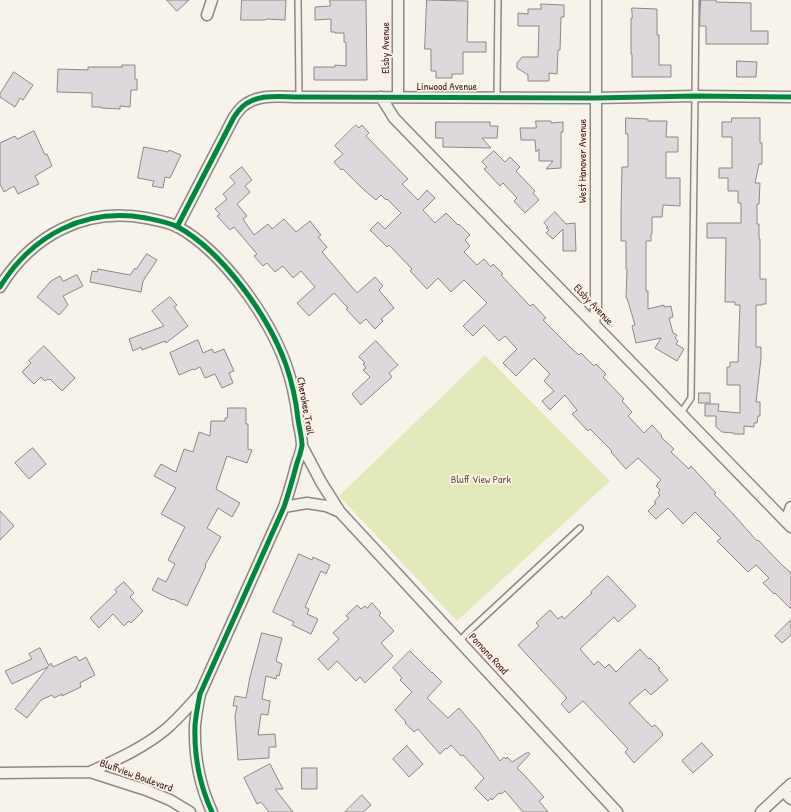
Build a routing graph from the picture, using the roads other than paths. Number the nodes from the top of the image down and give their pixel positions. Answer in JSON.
{"nodes":[{"id":1,"x":212,"y":0,"type":"edge"},
{"id":2,"x":298,"y":0,"type":"edge"},
{"id":3,"x":398,"y":0,"type":"edge"},
{"id":4,"x":498,"y":0,"type":"edge"},
{"id":5,"x":596,"y":0,"type":"edge"},
{"id":6,"x":696,"y":0,"type":"edge"},
{"id":7,"x":208,"y":15,"type":"dead end"},
{"id":8,"x":299,"y":96,"type":"junction"},
{"id":9,"x":695,"y":96,"type":"junction"},
{"id":10,"x":381,"y":97,"type":"junction"},
{"id":11,"x":398,"y":97,"type":"junction"},
{"id":12,"x":498,"y":97,"type":"junction"},
{"id":13,"x":791,"y":97,"type":"edge"},
{"id":14,"x":595,"y":98,"type":"junction"},
{"id":15,"x":177,"y":227,"type":"junction"},
{"id":16,"x":0,"y":287,"type":"edge"},
{"id":17,"x":594,"y":323,"type":"junction"},
{"id":18,"x":681,"y":413,"type":"junction"},
{"id":19,"x":302,"y":446,"type":"junction"},
{"id":20,"x":284,"y":507,"type":"junction"},
{"id":21,"x":791,"y":507,"type":"edge"},
{"id":22,"x":340,"y":512,"type":"junction"},
{"id":23,"x":788,"y":524,"type":"edge"},
{"id":24,"x":580,"y":528,"type":"dead end"},
{"id":25,"x":460,"y":641,"type":"junction"},
{"id":26,"x":200,"y":694,"type":"junction"},
{"id":27,"x":90,"y":772,"type":"junction"},
{"id":28,"x":0,"y":773,"type":"edge"},
{"id":29,"x":787,"y":787,"type":"edge"},
{"id":30,"x":791,"y":799,"type":"edge"},
{"id":31,"x":190,"y":812,"type":"edge"},
{"id":32,"x":212,"y":812,"type":"edge"},
{"id":33,"x":617,"y":812,"type":"edge"},
{"id":34,"x":762,"y":812,"type":"edge"}],
"edges":[{"from":1,"to":7,"type":"street"},
{"from":2,"to":8,"type":"lane"},
{"from":3,"to":11,"type":"street","name":"Elsby Avenue"},
{"from":4,"to":12,"type":"lane"},
{"from":5,"to":14,"type":"street","name":"West Hanover Avenue"},
{"from":6,"to":9,"type":"lane"},
{"from":8,"to":10,"type":"street","name":"Linwood Avenue"},
{"from":8,"to":15,"type":"street","name":"Linwood Avenue"},
{"from":9,"to":13,"type":"street","name":"Linwood Avenue"},
{"from":9,"to":14,"type":"street","name":"Linwood Avenue"},
{"from":9,"to":18,"type":"lane"},
{"from":10,"to":11,"type":"street","name":"Linwood Avenue"},
{"from":10,"to":17,"type":"street","name":"Elsby Avenue"},
{"from":11,"to":12,"type":"street","name":"Linwood Avenue"},
{"from":12,"to":14,"type":"street","name":"Linwood Avenue"},
{"from":14,"to":17,"type":"street","name":"West Hanover Avenue"},
{"from":15,"to":16,"type":"street","name":"Cherokee Trail"},
{"from":15,"to":19,"type":"street","name":"Cherokee Trail"},
{"from":17,"to":18,"type":"street","name":"Elsby Avenue"},
{"from":18,"to":23,"type":"street","name":"Elsby Avenue"},
{"from":19,"to":20,"type":"street","name":"Cherokee Trail"},
{"from":19,"to":22,"type":"street","name":"Pomona Road"},
{"from":20,"to":22,"type":"street","name":"Pomona Road"},
{"from":20,"to":26,"type":"street","name":"Cherokee Trail"},
{"from":21,"to":23,"type":"street"},
{"from":22,"to":25,"type":"street","name":"Pomona Road"},
{"from":24,"to":25,"type":"lane"},
{"from":25,"to":33,"type":"street","name":"Pomona Road"},
{"from":26,"to":27,"type":"street","name":"Cherokee Trail"},
{"from":26,"to":32,"type":"street","name":"Cherokee Trail"},
{"from":27,"to":28,"type":"street","name":"Bluffview Boulevard"},
{"from":27,"to":31,"type":"street","name":"Bluffview Boulevard"},
{"from":29,"to":30,"type":"street"},
{"from":29,"to":34,"type":"street"}]}
